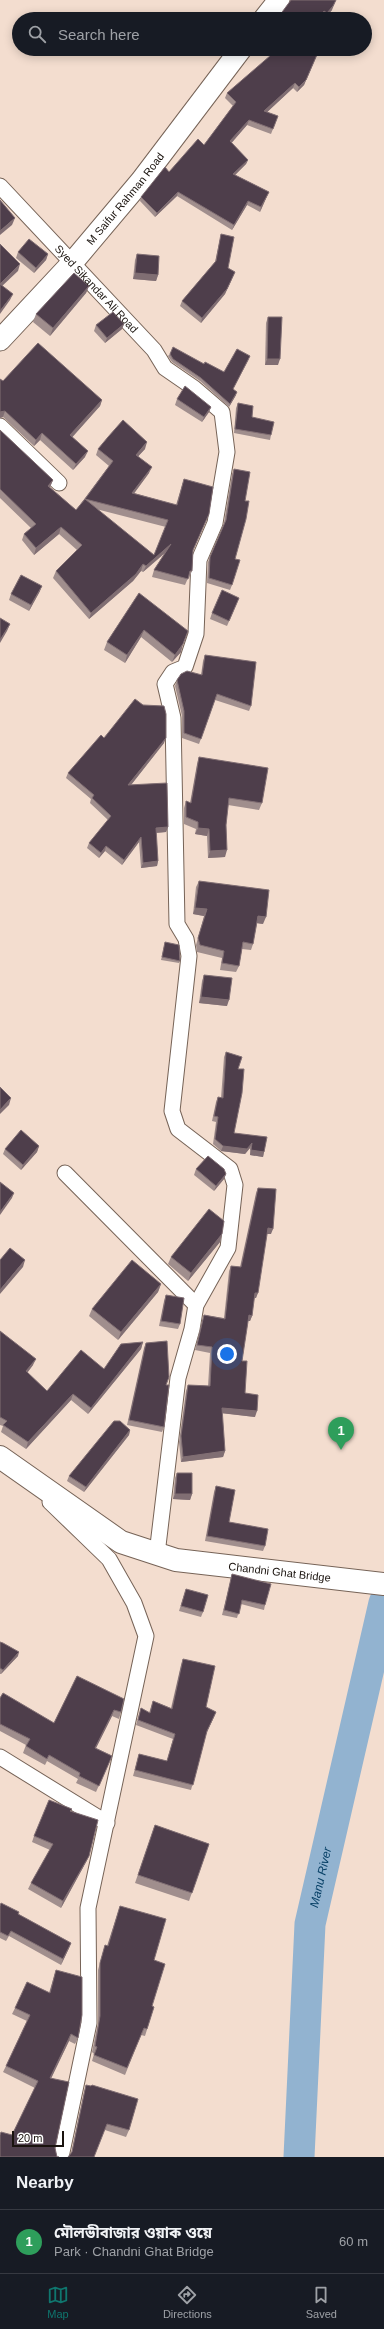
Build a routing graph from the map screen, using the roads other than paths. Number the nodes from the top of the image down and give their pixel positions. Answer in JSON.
{"nodes":[{"id":1,"x":279,"y":0,"type":"edge"},
{"id":2,"x":270,"y":12,"type":"edge"},
{"id":3,"x":236,"y":56,"type":"edge"},
{"id":4,"x":0,"y":186,"type":"edge"},
{"id":5,"x":72,"y":262,"type":"junction"},
{"id":6,"x":0,"y":340,"type":"edge"},
{"id":7,"x":0,"y":426,"type":"edge"},
{"id":8,"x":59,"y":483,"type":"dead end"},
{"id":9,"x":65,"y":1173,"type":"dead end"},
{"id":10,"x":196,"y":1305,"type":"junction"},
{"id":11,"x":7,"y":1462,"type":"edge"},
{"id":12,"x":166,"y":1557,"type":"junction"},
{"id":13,"x":384,"y":1584,"type":"edge"},
{"id":14,"x":0,"y":1757,"type":"edge"},
{"id":15,"x":107,"y":1823,"type":"junction"},
{"id":16,"x":61,"y":2157,"type":"edge"}],
"edges":[{"from":1,"to":2,"type":"main road"},
{"from":3,"to":5,"type":"main road","name":"M Saifur Rahman Road"},
{"from":4,"to":5,"type":"street","name":"Syed Sikandar Ali Road"},
{"from":5,"to":6,"type":"main road","name":"M Saifur Rahman Road"},
{"from":5,"to":10,"type":"street","name":"Syed Sikandar Ali Road"},
{"from":7,"to":8,"type":"street"},
{"from":9,"to":10,"type":"street"},
{"from":10,"to":12,"type":"street","name":"Syed Sikandar Ali Road"},
{"from":11,"to":12,"type":"highway","name":"Chandni Ghat Bridge"},
{"from":11,"to":15,"type":"street"},
{"from":12,"to":13,"type":"highway","name":"Chandni Ghat Bridge"},
{"from":14,"to":15,"type":"street"},
{"from":15,"to":16,"type":"street"}]}
